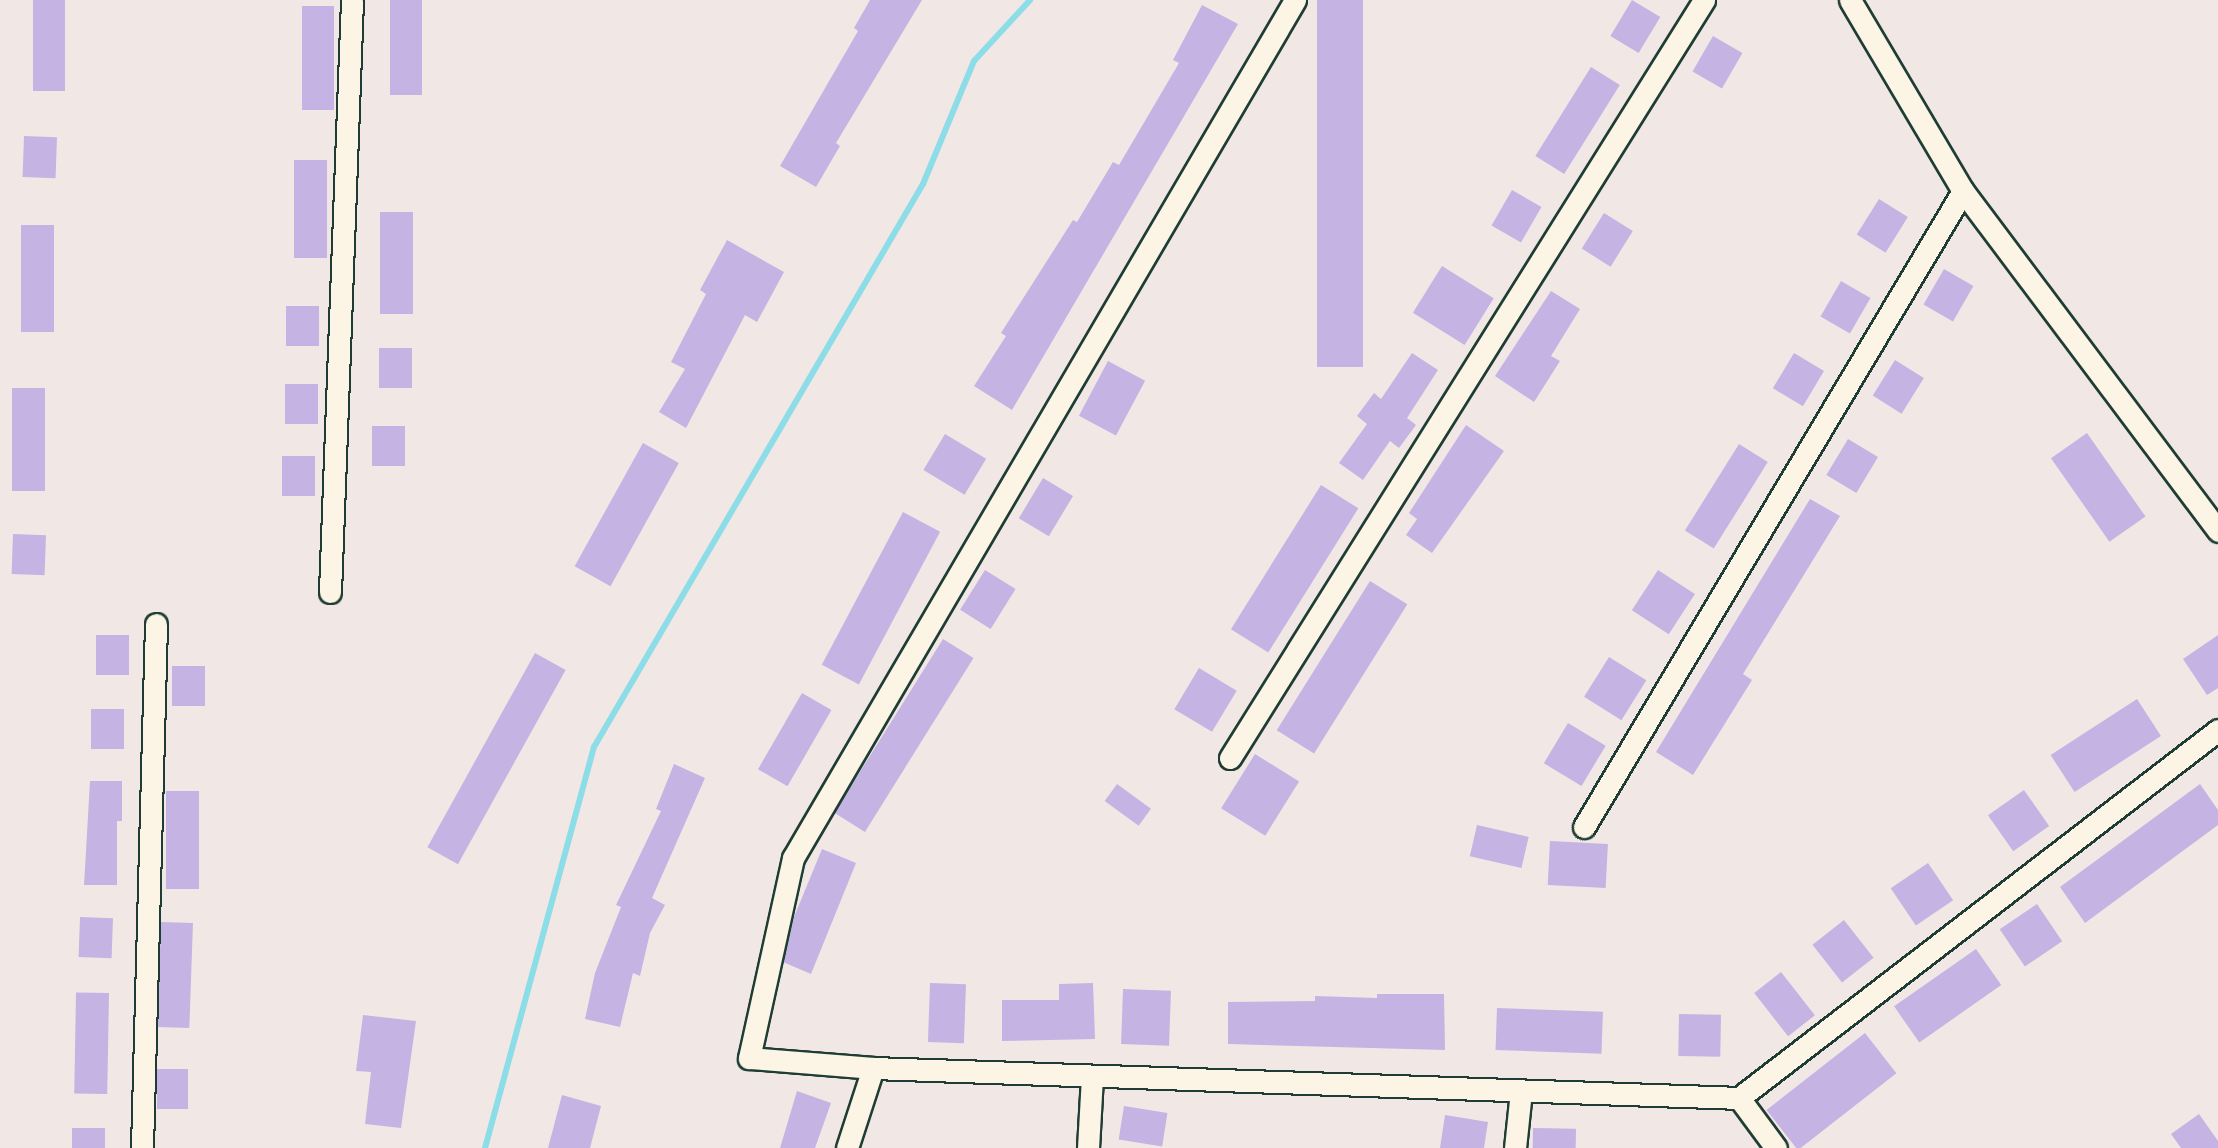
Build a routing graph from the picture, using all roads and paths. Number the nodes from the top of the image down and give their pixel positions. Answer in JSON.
{"nodes":[{"id":1,"x":352,"y":0,"type":"edge"},
{"id":2,"x":1295,"y":0,"type":"edge"},
{"id":3,"x":1704,"y":0,"type":"edge"},
{"id":4,"x":1850,"y":0,"type":"edge"},
{"id":5,"x":1964,"y":191,"type":"junction"},
{"id":6,"x":2218,"y":531,"type":"edge"},
{"id":7,"x":330,"y":592,"type":"dead end"},
{"id":8,"x":156,"y":624,"type":"dead end"},
{"id":9,"x":2218,"y":730,"type":"edge"},
{"id":10,"x":1230,"y":758,"type":"dead end"},
{"id":11,"x":1584,"y":827,"type":"dead end"},
{"id":12,"x":873,"y":1068,"type":"junction"},
{"id":13,"x":1092,"y":1076,"type":"junction"},
{"id":14,"x":1521,"y":1091,"type":"junction"},
{"id":15,"x":1739,"y":1098,"type":"junction"},
{"id":16,"x":142,"y":1148,"type":"edge"},
{"id":17,"x":848,"y":1148,"type":"edge"},
{"id":18,"x":1088,"y":1148,"type":"edge"},
{"id":19,"x":1514,"y":1148,"type":"edge"},
{"id":20,"x":1776,"y":1148,"type":"edge"}],
"edges":[{"from":1,"to":7,"type":"street"},
{"from":2,"to":12,"type":"street"},
{"from":3,"to":10,"type":"street"},
{"from":4,"to":5,"type":"street"},
{"from":5,"to":6,"type":"street"},
{"from":5,"to":11,"type":"street"},
{"from":8,"to":16,"type":"street"},
{"from":9,"to":15,"type":"street"},
{"from":12,"to":13,"type":"street"},
{"from":12,"to":17,"type":"street"},
{"from":13,"to":14,"type":"street"},
{"from":13,"to":18,"type":"street"},
{"from":14,"to":15,"type":"street"},
{"from":14,"to":19,"type":"street"},
{"from":15,"to":20,"type":"street"}]}
